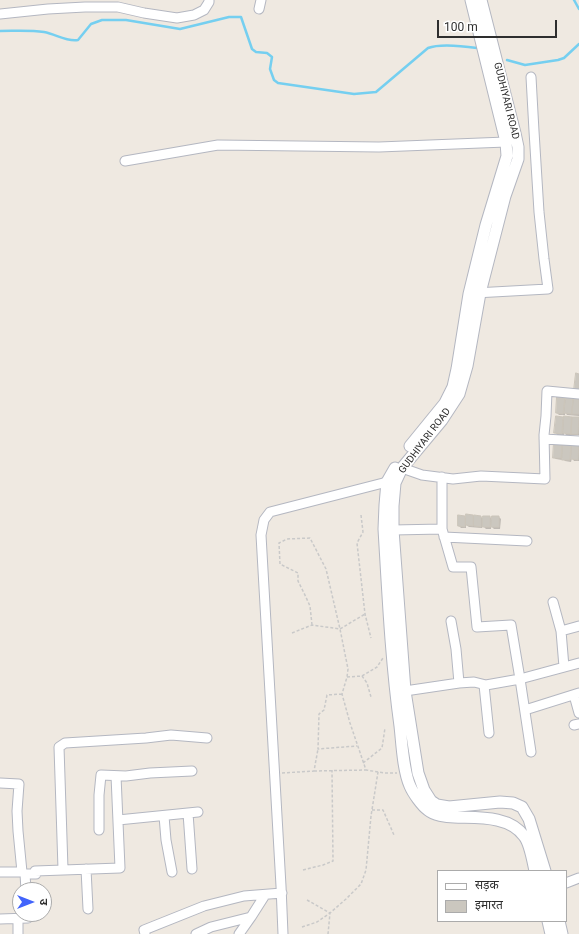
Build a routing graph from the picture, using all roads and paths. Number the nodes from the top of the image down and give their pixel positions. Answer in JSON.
{"nodes":[{"id":1,"x":209,"y":0,"type":"edge"},
{"id":2,"x":471,"y":0,"type":"edge"},
{"id":3,"x":481,"y":0,"type":"edge"},
{"id":4,"x":0,"y":14,"type":"edge"},
{"id":5,"x":531,"y":77,"type":"dead end"},
{"id":6,"x":506,"y":142,"type":"junction"},
{"id":7,"x":125,"y":160,"type":"dead end"},
{"id":8,"x":475,"y":293,"type":"junction"},
{"id":9,"x":579,"y":394,"type":"edge"},
{"id":10,"x":544,"y":439,"type":"junction"},
{"id":11,"x":579,"y":441,"type":"edge"},
{"id":12,"x":402,"y":468,"type":"junction"},
{"id":13,"x":442,"y":477,"type":"junction"},
{"id":14,"x":388,"y":482,"type":"junction"},
{"id":15,"x":361,"y":515,"type":"dead end"},
{"id":16,"x":393,"y":530,"type":"junction"},
{"id":17,"x":443,"y":533,"type":"junction"},
{"id":18,"x":528,"y":541,"type":"dead end"},
{"id":19,"x":553,"y":602,"type":"dead end"},
{"id":20,"x":365,"y":614,"type":"junction"},
{"id":21,"x":451,"y":621,"type":"dead end"},
{"id":22,"x":312,"y":625,"type":"junction"},
{"id":23,"x":579,"y":626,"type":"edge"},
{"id":24,"x":340,"y":629,"type":"junction"},
{"id":25,"x":561,"y":631,"type":"junction"},
{"id":26,"x":292,"y":633,"type":"dead end"},
{"id":27,"x":370,"y":638,"type":"dead end"},
{"id":28,"x":384,"y":656,"type":"dead end"},
{"id":29,"x":579,"y":663,"type":"edge"},
{"id":30,"x":564,"y":667,"type":"junction"},
{"id":31,"x":362,"y":676,"type":"junction"},
{"id":32,"x":347,"y":677,"type":"junction"},
{"id":33,"x":520,"y":679,"type":"junction"},
{"id":34,"x":459,"y":683,"type":"junction"},
{"id":35,"x":484,"y":685,"type":"junction"},
{"id":36,"x":405,"y":691,"type":"junction"},
{"id":37,"x":342,"y":694,"type":"junction"},
{"id":38,"x":576,"y":694,"type":"edge"},
{"id":39,"x":371,"y":697,"type":"dead end"},
{"id":40,"x":525,"y":710,"type":"junction"},
{"id":41,"x":579,"y":713,"type":"edge"},
{"id":42,"x":385,"y":728,"type":"dead end"},
{"id":43,"x":489,"y":733,"type":"dead end"},
{"id":44,"x":207,"y":738,"type":"dead end"},
{"id":45,"x":357,"y":746,"type":"junction"},
{"id":46,"x":318,"y":748,"type":"junction"},
{"id":47,"x":531,"y":752,"type":"dead end"},
{"id":48,"x":363,"y":763,"type":"junction"},
{"id":49,"x":332,"y":770,"type":"junction"},
{"id":50,"x":366,"y":770,"type":"junction"},
{"id":51,"x":314,"y":771,"type":"junction"},
{"id":52,"x":192,"y":772,"type":"dead end"},
{"id":53,"x":378,"y":772,"type":"junction"},
{"id":54,"x":275,"y":774,"type":"junction"},
{"id":55,"x":410,"y":774,"type":"junction"},
{"id":56,"x":116,"y":776,"type":"junction"},
{"id":57,"x":0,"y":783,"type":"edge"},
{"id":58,"x":372,"y":810,"type":"junction"},
{"id":59,"x":198,"y":812,"type":"dead end"},
{"id":60,"x":188,"y":813,"type":"junction"},
{"id":61,"x":164,"y":816,"type":"junction"},
{"id":62,"x":118,"y":820,"type":"junction"},
{"id":63,"x":99,"y":830,"type":"dead end"},
{"id":64,"x":394,"y":835,"type":"dead end"},
{"id":65,"x":63,"y":869,"type":"junction"},
{"id":66,"x":86,"y":869,"type":"junction"},
{"id":67,"x":192,"y":869,"type":"dead end"},
{"id":68,"x":303,"y":870,"type":"dead end"},
{"id":69,"x":535,"y":870,"type":"edge"},
{"id":70,"x":545,"y":870,"type":"edge"},
{"id":71,"x":0,"y":872,"type":"edge"},
{"id":72,"x":172,"y":872,"type":"dead end"},
{"id":73,"x":23,"y":873,"type":"junction"},
{"id":74,"x":579,"y":878,"type":"edge"},
{"id":75,"x":25,"y":882,"type":"edge"},
{"id":76,"x":567,"y":883,"type":"edge"},
{"id":77,"x":282,"y":893,"type":"junction"},
{"id":78,"x":264,"y":895,"type":"junction"},
{"id":79,"x":307,"y":900,"type":"dead end"},
{"id":80,"x":88,"y":909,"type":"dead end"},
{"id":81,"x":330,"y":913,"type":"junction"},
{"id":82,"x":251,"y":917,"type":"junction"},
{"id":83,"x":0,"y":919,"type":"edge"},
{"id":84,"x":12,"y":919,"type":"edge"},
{"id":85,"x":18,"y":922,"type":"edge"},
{"id":86,"x":548,"y":922,"type":"edge"},
{"id":87,"x":559,"y":922,"type":"edge"},
{"id":88,"x":302,"y":927,"type":"dead end"},
{"id":89,"x":18,"y":934,"type":"edge"},
{"id":90,"x":145,"y":934,"type":"edge"},
{"id":91,"x":196,"y":934,"type":"edge"},
{"id":92,"x":239,"y":934,"type":"edge"},
{"id":93,"x":282,"y":934,"type":"edge"},
{"id":94,"x":328,"y":934,"type":"edge"},
{"id":95,"x":551,"y":934,"type":"edge"},
{"id":96,"x":562,"y":934,"type":"edge"}],
"edges":[{"from":1,"to":4,"type":"street"},
{"from":2,"to":6,"type":"street","name":"GUDHIYARI ROAD"},
{"from":3,"to":8,"type":"street","name":"GUDHIYARI ROAD"},
{"from":5,"to":8,"type":"street"},
{"from":6,"to":7,"type":"street"},
{"from":6,"to":8,"type":"street","name":"GUDHIYARI ROAD"},
{"from":8,"to":12,"type":"street","name":"GUDHIYARI ROAD"},
{"from":8,"to":14,"type":"street","name":"GUDHIYARI ROAD"},
{"from":9,"to":10,"type":"street"},
{"from":10,"to":11,"type":"street"},
{"from":10,"to":13,"type":"street"},
{"from":12,"to":13,"type":"street"},
{"from":12,"to":16,"type":"street","name":"GUDHIYARI ROAD"},
{"from":13,"to":17,"type":"street"},
{"from":14,"to":54,"type":"street"},
{"from":14,"to":55,"type":"street","name":"GUDHIYARI ROAD"},
{"from":15,"to":20,"type":"path"},
{"from":16,"to":17,"type":"street"},
{"from":16,"to":36,"type":"street","name":"GUDHIYARI ROAD"},
{"from":17,"to":18,"type":"street"},
{"from":17,"to":33,"type":"street"},
{"from":19,"to":25,"type":"street"},
{"from":20,"to":24,"type":"path"},
{"from":20,"to":27,"type":"path"},
{"from":21,"to":34,"type":"street"},
{"from":22,"to":24,"type":"path"},
{"from":22,"to":24,"type":"path"},
{"from":22,"to":26,"type":"path"},
{"from":23,"to":25,"type":"street"},
{"from":24,"to":32,"type":"path"},
{"from":25,"to":30,"type":"street"},
{"from":28,"to":31,"type":"path"},
{"from":29,"to":30,"type":"street"},
{"from":30,"to":33,"type":"street"},
{"from":31,"to":32,"type":"path"},
{"from":31,"to":39,"type":"path"},
{"from":32,"to":37,"type":"path"},
{"from":33,"to":35,"type":"street"},
{"from":33,"to":40,"type":"street"},
{"from":34,"to":35,"type":"street"},
{"from":34,"to":36,"type":"street"},
{"from":35,"to":43,"type":"street"},
{"from":36,"to":55,"type":"street","name":"GUDHIYARI ROAD"},
{"from":37,"to":45,"type":"path"},
{"from":37,"to":46,"type":"path"},
{"from":38,"to":40,"type":"street"},
{"from":38,"to":41,"type":"street"},
{"from":40,"to":47,"type":"street"},
{"from":42,"to":48,"type":"path"},
{"from":44,"to":65,"type":"street"},
{"from":45,"to":46,"type":"path"},
{"from":45,"to":48,"type":"path"},
{"from":46,"to":51,"type":"path"},
{"from":48,"to":50,"type":"path"},
{"from":49,"to":50,"type":"path"},
{"from":49,"to":51,"type":"path"},
{"from":49,"to":68,"type":"path"},
{"from":50,"to":53,"type":"path"},
{"from":51,"to":54,"type":"path"},
{"from":52,"to":56,"type":"street"},
{"from":53,"to":55,"type":"path"},
{"from":53,"to":58,"type":"path"},
{"from":54,"to":77,"type":"street"},
{"from":55,"to":69,"type":"street","name":"GUDHIYARI ROAD"},
{"from":55,"to":70,"type":"street","name":"GUDHIYARI ROAD"},
{"from":56,"to":62,"type":"street"},
{"from":56,"to":63,"type":"street"},
{"from":57,"to":73,"type":"street"},
{"from":58,"to":64,"type":"path"},
{"from":58,"to":81,"type":"path"},
{"from":59,"to":60,"type":"street"},
{"from":60,"to":61,"type":"street"},
{"from":60,"to":67,"type":"street"},
{"from":61,"to":62,"type":"street"},
{"from":61,"to":72,"type":"street"},
{"from":62,"to":66,"type":"street"},
{"from":65,"to":66,"type":"street"},
{"from":65,"to":73,"type":"street"},
{"from":66,"to":80,"type":"street"},
{"from":71,"to":73,"type":"street"},
{"from":73,"to":75,"type":"street"},
{"from":74,"to":76,"type":"street"},
{"from":77,"to":78,"type":"street"},
{"from":77,"to":93,"type":"street"},
{"from":78,"to":82,"type":"street"},
{"from":78,"to":90,"type":"street"},
{"from":79,"to":81,"type":"path"},
{"from":81,"to":88,"type":"path"},
{"from":81,"to":94,"type":"path"},
{"from":82,"to":91,"type":"street"},
{"from":82,"to":92,"type":"street"},
{"from":83,"to":84,"type":"street"},
{"from":85,"to":89,"type":"street"},
{"from":86,"to":95,"type":"street"},
{"from":87,"to":96,"type":"street"}]}
